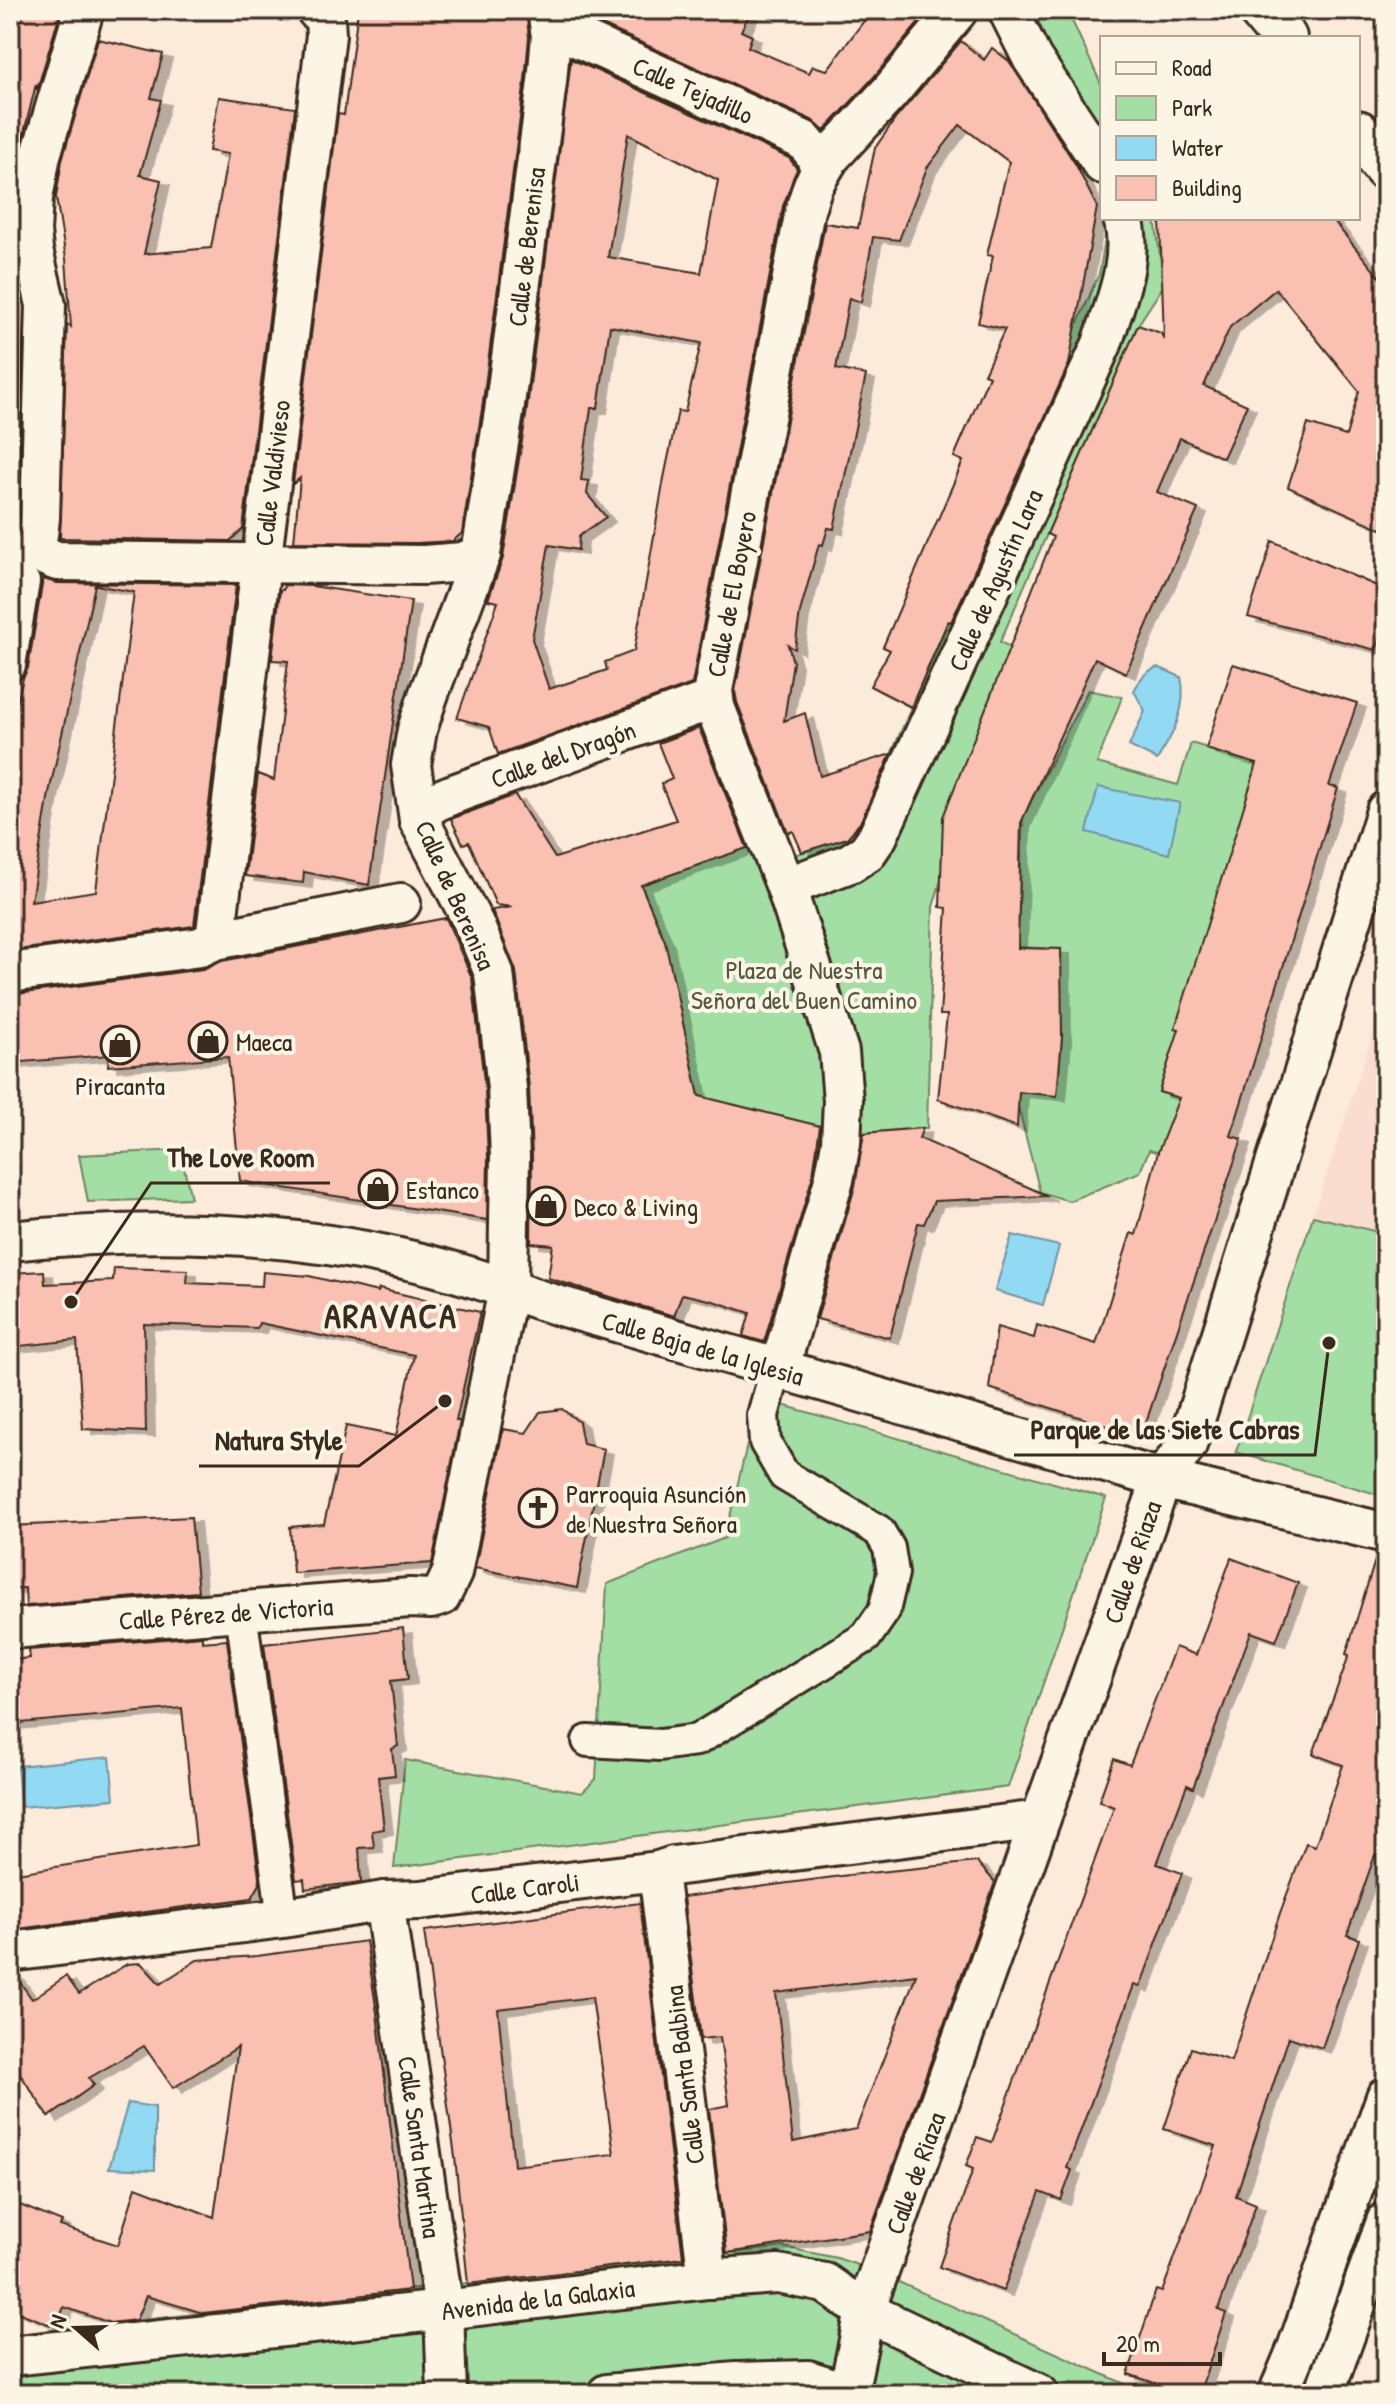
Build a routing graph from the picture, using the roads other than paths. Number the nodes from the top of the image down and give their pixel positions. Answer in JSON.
{"nodes":[{"id":1,"x":84,"y":10,"type":"edge"},
{"id":2,"x":316,"y":10,"type":"edge"},
{"id":3,"x":958,"y":10,"type":"edge"},
{"id":4,"x":1008,"y":10,"type":"edge"},
{"id":5,"x":1261,"y":10,"type":"edge"},
{"id":6,"x":549,"y":23,"type":"edge"},
{"id":7,"x":1282,"y":36,"type":"edge"},
{"id":8,"x":1360,"y":136,"type":"edge"},
{"id":9,"x":1100,"y":161,"type":"edge"},
{"id":10,"x":1386,"y":168,"type":"edge"},
{"id":11,"x":821,"y":170,"type":"junction"},
{"id":12,"x":1123,"y":220,"type":"edge"},
{"id":13,"x":24,"y":264,"type":"edge"},
{"id":14,"x":481,"y":554,"type":"junction"},
{"id":15,"x":261,"y":562,"type":"junction"},
{"id":16,"x":23,"y":563,"type":"edge"},
{"id":17,"x":10,"y":665,"type":"edge"},
{"id":18,"x":715,"y":707,"type":"junction"},
{"id":19,"x":1386,"y":811,"type":"edge"},
{"id":20,"x":419,"y":820,"type":"junction"},
{"id":21,"x":786,"y":887,"type":"junction"},
{"id":22,"x":401,"y":903,"type":"dead end"},
{"id":23,"x":215,"y":940,"type":"junction"},
{"id":24,"x":10,"y":973,"type":"edge"},
{"id":25,"x":10,"y":1241,"type":"edge"},
{"id":26,"x":508,"y":1289,"type":"junction"},
{"id":27,"x":779,"y":1370,"type":"junction"},
{"id":28,"x":1162,"y":1479,"type":"junction"},
{"id":29,"x":1386,"y":1533,"type":"edge"},
{"id":30,"x":441,"y":1596,"type":"joint"},
{"id":31,"x":241,"y":1612,"type":"junction"},
{"id":32,"x":10,"y":1629,"type":"edge"},
{"id":33,"x":588,"y":1741,"type":"dead end"},
{"id":34,"x":1040,"y":1820,"type":"junction"},
{"id":35,"x":658,"y":1871,"type":"junction"},
{"id":36,"x":384,"y":1901,"type":"junction"},
{"id":37,"x":283,"y":1918,"type":"junction"},
{"id":38,"x":10,"y":1952,"type":"edge"},
{"id":39,"x":1386,"y":2097,"type":"edge"},
{"id":40,"x":1386,"y":2222,"type":"edge"},
{"id":41,"x":708,"y":2279,"type":"junction"},
{"id":42,"x":444,"y":2310,"type":"junction"},
{"id":43,"x":865,"y":2311,"type":"junction"},
{"id":44,"x":10,"y":2356,"type":"edge"},
{"id":45,"x":850,"y":2393,"type":"edge"},
{"id":46,"x":447,"y":2394,"type":"edge"},
{"id":47,"x":607,"y":2394,"type":"edge"},
{"id":48,"x":1039,"y":2394,"type":"edge"},
{"id":49,"x":1278,"y":2394,"type":"edge"},
{"id":50,"x":1324,"y":2394,"type":"edge"}],
"edges":[{"from":1,"to":13,"type":"street"},
{"from":2,"to":15,"type":"street","name":"Calle Valdivieso"},
{"from":3,"to":11,"type":"street","name":"Calle de El Boyero"},
{"from":4,"to":9,"type":"street"},
{"from":5,"to":7,"type":"main road"},
{"from":6,"to":11,"type":"street","name":"Calle Tejadillo"},
{"from":6,"to":14,"type":"street","name":"Calle de Berenisa"},
{"from":8,"to":10,"type":"main road"},
{"from":11,"to":18,"type":"street","name":"Calle de El Boyero"},
{"from":12,"to":21,"type":"street","name":"Calle de Agustín Lara"},
{"from":13,"to":16,"type":"street"},
{"from":14,"to":15,"type":"street"},
{"from":14,"to":20,"type":"street","name":"Calle de Berenisa"},
{"from":15,"to":16,"type":"street"},
{"from":15,"to":23,"type":"street","name":"Calle Valdivieso"},
{"from":16,"to":17,"type":"street"},
{"from":18,"to":20,"type":"street","name":"Calle del Dragón"},
{"from":18,"to":21,"type":"street","name":"Calle de El Boyero"},
{"from":19,"to":28,"type":"street","name":"Calle de Riaza"},
{"from":20,"to":26,"type":"street","name":"Calle de Berenisa"},
{"from":21,"to":27,"type":"street","name":"Calle de El Boyero"},
{"from":22,"to":23,"type":"street"},
{"from":23,"to":24,"type":"street"},
{"from":25,"to":26,"type":"street","name":"Calle Baja de la Iglesia"},
{"from":26,"to":27,"type":"street","name":"Calle Baja de la Iglesia"},
{"from":26,"to":30,"type":"street","name":"Calle de Berenisa"},
{"from":27,"to":28,"type":"street","name":"Calle Baja de la Iglesia"},
{"from":27,"to":33,"type":"street"},
{"from":28,"to":29,"type":"street","name":"Calle Baja de la Iglesia"},
{"from":28,"to":34,"type":"street","name":"Calle de Riaza"},
{"from":30,"to":31,"type":"street","name":"Calle Pérez de Victoria"},
{"from":31,"to":32,"type":"street","name":"Calle Pérez de Victoria"},
{"from":31,"to":37,"type":"street"},
{"from":34,"to":35,"type":"street","name":"Calle Caroli"},
{"from":34,"to":43,"type":"street","name":"Calle de Riaza"},
{"from":35,"to":36,"type":"street","name":"Calle Caroli"},
{"from":35,"to":41,"type":"street","name":"Calle Santa Balbina"},
{"from":36,"to":37,"type":"street","name":"Calle Caroli"},
{"from":36,"to":42,"type":"street","name":"Calle Santa Martina"},
{"from":37,"to":38,"type":"street","name":"Calle Caroli"},
{"from":39,"to":49,"type":"street"},
{"from":40,"to":50,"type":"street"},
{"from":41,"to":42,"type":"street","name":"Avenida de la Galaxia"},
{"from":41,"to":43,"type":"street","name":"Avenida de la Galaxia"},
{"from":42,"to":44,"type":"street","name":"Avenida de la Galaxia"},
{"from":42,"to":46,"type":"street","name":"Calle Santa Martina"},
{"from":43,"to":45,"type":"street","name":"Calle de Riaza"},
{"from":43,"to":48,"type":"street","name":"Avenida de la Galaxia"},
{"from":45,"to":47,"type":"street"}]}
